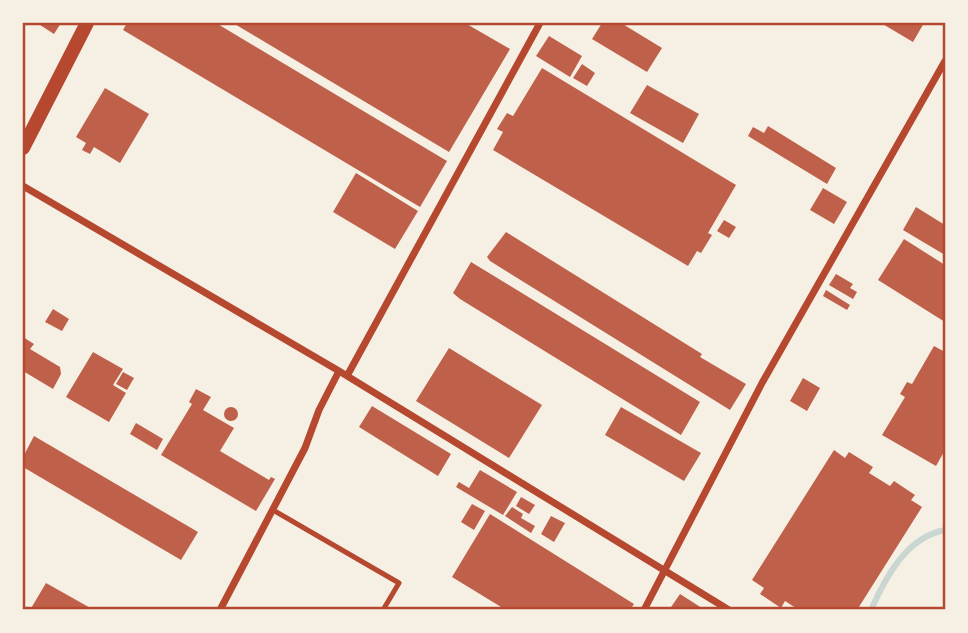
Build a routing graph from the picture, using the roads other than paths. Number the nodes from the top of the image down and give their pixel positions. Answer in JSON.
{"nodes":[{"id":1,"x":87,"y":23,"type":"edge"},
{"id":2,"x":540,"y":23,"type":"edge"},
{"id":3,"x":945,"y":61,"type":"edge"},
{"id":4,"x":23,"y":148,"type":"edge"},
{"id":5,"x":23,"y":186,"type":"edge"},
{"id":6,"x":339,"y":371,"type":"junction"},
{"id":7,"x":347,"y":376,"type":"junction"},
{"id":8,"x":273,"y":510,"type":"junction"},
{"id":9,"x":666,"y":569,"type":"junction"},
{"id":10,"x":220,"y":610,"type":"edge"},
{"id":11,"x":383,"y":610,"type":"edge"},
{"id":12,"x":644,"y":610,"type":"edge"},
{"id":13,"x":729,"y":610,"type":"edge"}],
"edges":[{"from":1,"to":4,"type":"main road"},
{"from":2,"to":7,"type":"street"},
{"from":3,"to":9,"type":"street"},
{"from":5,"to":6,"type":"street"},
{"from":6,"to":7,"type":"street"},
{"from":6,"to":8,"type":"street"},
{"from":7,"to":9,"type":"street"},
{"from":8,"to":10,"type":"street"},
{"from":8,"to":11,"type":"lane"},
{"from":9,"to":12,"type":"street"},
{"from":9,"to":13,"type":"street"}]}
